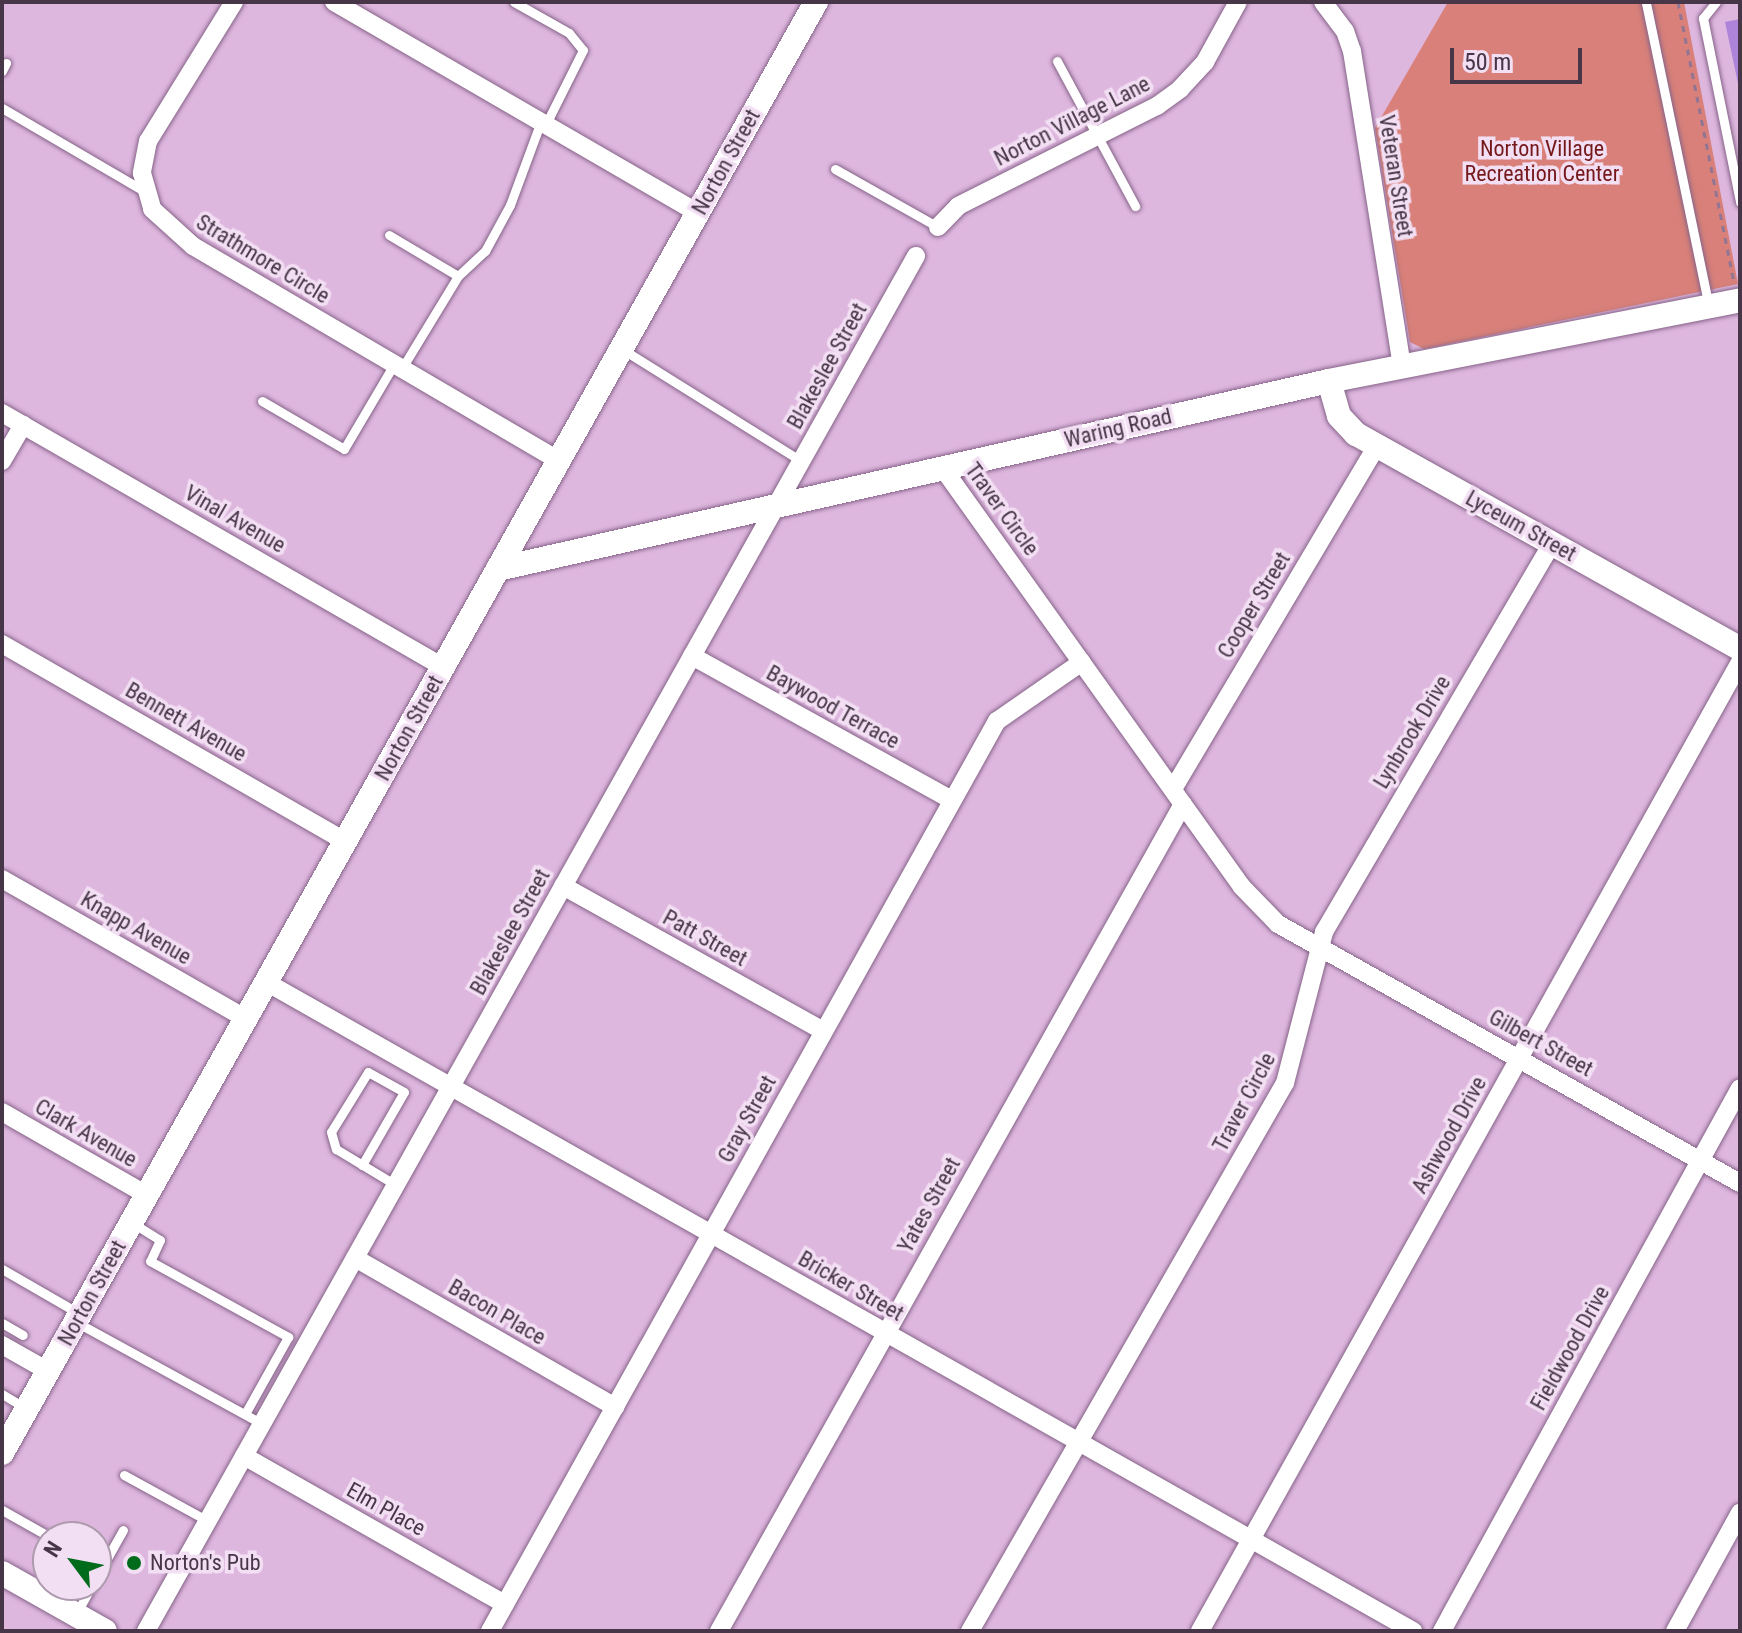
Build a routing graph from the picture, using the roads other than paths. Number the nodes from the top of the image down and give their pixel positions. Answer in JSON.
{"nodes":[{"id":1,"x":234,"y":2,"type":"edge"},
{"id":2,"x":334,"y":2,"type":"edge"},
{"id":3,"x":514,"y":2,"type":"edge"},
{"id":4,"x":816,"y":2,"type":"edge"},
{"id":5,"x":1238,"y":2,"type":"edge"},
{"id":6,"x":1323,"y":2,"type":"edge"},
{"id":7,"x":1716,"y":2,"type":"edge"},
{"id":8,"x":1646,"y":3,"type":"edge"},
{"id":9,"x":1057,"y":61,"type":"dead end"},
{"id":10,"x":2,"y":108,"type":"edge"},
{"id":11,"x":544,"y":123,"type":"junction"},
{"id":12,"x":1100,"y":136,"type":"junction"},
{"id":13,"x":1735,"y":154,"type":"edge"},
{"id":14,"x":835,"y":169,"type":"dead end"},
{"id":15,"x":144,"y":191,"type":"junction"},
{"id":16,"x":1740,"y":202,"type":"edge"},
{"id":17,"x":1135,"y":206,"type":"dead end"},
{"id":18,"x":698,"y":213,"type":"junction"},
{"id":19,"x":938,"y":227,"type":"joint"},
{"id":20,"x":389,"y":235,"type":"dead end"},
{"id":21,"x":916,"y":256,"type":"dead end"},
{"id":22,"x":458,"y":276,"type":"junction"},
{"id":23,"x":1737,"y":291,"type":"edge"},
{"id":24,"x":1709,"y":307,"type":"junction"},
{"id":25,"x":622,"y":349,"type":"junction"},
{"id":26,"x":398,"y":366,"type":"junction"},
{"id":27,"x":1402,"y":366,"type":"junction"},
{"id":28,"x":1329,"y":381,"type":"junction"},
{"id":29,"x":262,"y":401,"type":"dead end"},
{"id":30,"x":2,"y":413,"type":"edge"},
{"id":31,"x":23,"y":425,"type":"junction"},
{"id":32,"x":1377,"y":445,"type":"junction"},
{"id":33,"x":2,"y":461,"type":"edge"},
{"id":34,"x":559,"y":461,"type":"junction"},
{"id":35,"x":801,"y":461,"type":"junction"},
{"id":36,"x":942,"y":467,"type":"junction"},
{"id":37,"x":774,"y":510,"type":"junction"},
{"id":38,"x":1552,"y":543,"type":"junction"},
{"id":39,"x":498,"y":569,"type":"junction"},
{"id":40,"x":2,"y":644,"type":"edge"},
{"id":41,"x":1740,"y":649,"type":"edge"},
{"id":42,"x":692,"y":656,"type":"junction"},
{"id":43,"x":1082,"y":662,"type":"junction"},
{"id":44,"x":1740,"y":662,"type":"edge"},
{"id":45,"x":443,"y":667,"type":"junction"},
{"id":46,"x":1178,"y":796,"type":"junction"},
{"id":47,"x":952,"y":800,"type":"junction"},
{"id":48,"x":345,"y":841,"type":"junction"},
{"id":49,"x":2,"y":879,"type":"edge"},
{"id":50,"x":563,"y":886,"type":"junction"},
{"id":51,"x":1317,"y":947,"type":"junction"},
{"id":52,"x":266,"y":982,"type":"junction"},
{"id":53,"x":246,"y":1019,"type":"junction"},
{"id":54,"x":823,"y":1031,"type":"junction"},
{"id":55,"x":1519,"y":1058,"type":"junction"},
{"id":56,"x":451,"y":1086,"type":"junction"},
{"id":57,"x":1740,"y":1088,"type":"edge"},
{"id":58,"x":2,"y":1112,"type":"edge"},
{"id":59,"x":1700,"y":1160,"type":"junction"},
{"id":60,"x":362,"y":1165,"type":"junction"},
{"id":61,"x":1740,"y":1183,"type":"edge"},
{"id":62,"x":396,"y":1185,"type":"junction"},
{"id":63,"x":147,"y":1195,"type":"junction"},
{"id":64,"x":131,"y":1222,"type":"junction"},
{"id":65,"x":712,"y":1234,"type":"junction"},
{"id":66,"x":355,"y":1258,"type":"junction"},
{"id":67,"x":2,"y":1269,"type":"edge"},
{"id":68,"x":78,"y":1318,"type":"junction"},
{"id":69,"x":2,"y":1323,"type":"edge"},
{"id":70,"x":884,"y":1332,"type":"junction"},
{"id":71,"x":23,"y":1335,"type":"dead end"},
{"id":72,"x":2,"y":1345,"type":"edge"},
{"id":73,"x":48,"y":1371,"type":"junction"},
{"id":74,"x":2,"y":1394,"type":"edge"},
{"id":75,"x":615,"y":1407,"type":"junction"},
{"id":76,"x":27,"y":1409,"type":"junction"},
{"id":77,"x":245,"y":1414,"type":"junction"},
{"id":78,"x":262,"y":1424,"type":"junction"},
{"id":79,"x":1080,"y":1442,"type":"junction"},
{"id":80,"x":2,"y":1453,"type":"edge"},
{"id":81,"x":244,"y":1456,"type":"junction"},
{"id":82,"x":124,"y":1475,"type":"dead end"},
{"id":83,"x":2,"y":1510,"type":"edge"},
{"id":84,"x":1740,"y":1513,"type":"edge"},
{"id":85,"x":208,"y":1521,"type":"junction"},
{"id":86,"x":32,"y":1527,"type":"edge"},
{"id":87,"x":123,"y":1530,"type":"dead end"},
{"id":88,"x":1251,"y":1539,"type":"junction"},
{"id":89,"x":112,"y":1550,"type":"edge"},
{"id":90,"x":2,"y":1573,"type":"edge"},
{"id":91,"x":83,"y":1601,"type":"edge"},
{"id":92,"x":505,"y":1604,"type":"junction"},
{"id":93,"x":76,"y":1614,"type":"junction"},
{"id":94,"x":105,"y":1631,"type":"edge"},
{"id":95,"x":146,"y":1631,"type":"edge"},
{"id":96,"x":490,"y":1631,"type":"edge"},
{"id":97,"x":719,"y":1631,"type":"edge"},
{"id":98,"x":970,"y":1631,"type":"edge"},
{"id":99,"x":1200,"y":1631,"type":"edge"},
{"id":100,"x":1413,"y":1631,"type":"edge"},
{"id":101,"x":1442,"y":1631,"type":"edge"},
{"id":102,"x":1675,"y":1631,"type":"edge"}],
"edges":[{"from":1,"to":15,"type":"street"},
{"from":2,"to":11,"type":"street"},
{"from":3,"to":11,"type":"lane"},
{"from":4,"to":18,"type":"main road","name":"Norton Street"},
{"from":5,"to":12,"type":"street","name":"Norton Village Lane"},
{"from":6,"to":27,"type":"street","name":"Veteran Street"},
{"from":7,"to":13,"type":"lane"},
{"from":8,"to":24,"type":"lane"},
{"from":9,"to":12,"type":"lane"},
{"from":10,"to":15,"type":"lane"},
{"from":11,"to":18,"type":"street"},
{"from":11,"to":22,"type":"lane"},
{"from":12,"to":17,"type":"lane"},
{"from":12,"to":19,"type":"street","name":"Norton Village Lane"},
{"from":13,"to":16,"type":"lane"},
{"from":14,"to":19,"type":"lane"},
{"from":15,"to":26,"type":"street","name":"Strathmore Circle"},
{"from":18,"to":25,"type":"main road","name":"Norton Street"},
{"from":20,"to":22,"type":"lane"},
{"from":21,"to":35,"type":"street","name":"Blakeslee Street"},
{"from":22,"to":26,"type":"lane"},
{"from":23,"to":24,"type":"main road","name":"Waring Road"},
{"from":24,"to":27,"type":"main road","name":"Waring Road"},
{"from":25,"to":34,"type":"main road","name":"Norton Street"},
{"from":25,"to":35,"type":"lane"},
{"from":26,"to":29,"type":"lane"},
{"from":26,"to":34,"type":"street","name":"Strathmore Circle"},
{"from":27,"to":28,"type":"main road","name":"Waring Road"},
{"from":28,"to":32,"type":"main road","name":"Lyceum Street"},
{"from":28,"to":36,"type":"main road","name":"Waring Road"},
{"from":30,"to":31,"type":"street","name":"Vinal Avenue"},
{"from":31,"to":33,"type":"street"},
{"from":31,"to":45,"type":"street","name":"Vinal Avenue"},
{"from":32,"to":38,"type":"main road","name":"Lyceum Street"},
{"from":32,"to":46,"type":"street","name":"Cooper Street"},
{"from":34,"to":39,"type":"main road","name":"Norton Street"},
{"from":35,"to":37,"type":"street","name":"Blakeslee Street"},
{"from":36,"to":37,"type":"main road","name":"Waring Road"},
{"from":36,"to":43,"type":"street","name":"Traver Circle"},
{"from":37,"to":39,"type":"main road","name":"Waring Road"},
{"from":37,"to":42,"type":"street","name":"Blakeslee Street"},
{"from":38,"to":41,"type":"main road","name":"Lyceum Street"},
{"from":38,"to":51,"type":"street","name":"Lynbrook Drive"},
{"from":39,"to":45,"type":"main road","name":"Norton Street"},
{"from":40,"to":48,"type":"street","name":"Bennett Avenue"},
{"from":42,"to":47,"type":"street","name":"Baywood Terrace"},
{"from":42,"to":50,"type":"street","name":"Blakeslee Street"},
{"from":43,"to":46,"type":"street","name":"Traver Circle"},
{"from":43,"to":47,"type":"street","name":"Gray Street"},
{"from":44,"to":55,"type":"street","name":"Ashwood Drive"},
{"from":45,"to":48,"type":"main road","name":"Norton Street"},
{"from":46,"to":51,"type":"street","name":"Traver Circle"},
{"from":46,"to":70,"type":"street","name":"Yates Street"},
{"from":47,"to":54,"type":"street","name":"Gray Street"},
{"from":48,"to":52,"type":"main road","name":"Norton Street"},
{"from":49,"to":53,"type":"street","name":"Knapp Avenue"},
{"from":50,"to":54,"type":"street","name":"Patt Street"},
{"from":50,"to":56,"type":"street","name":"Blakeslee Street"},
{"from":51,"to":55,"type":"street","name":"Gilbert Street"},
{"from":51,"to":79,"type":"street","name":"Traver Circle"},
{"from":52,"to":53,"type":"main road","name":"Norton Street"},
{"from":52,"to":56,"type":"street","name":"Bricker Street"},
{"from":53,"to":63,"type":"main road","name":"Norton Street"},
{"from":54,"to":65,"type":"street","name":"Gray Street"},
{"from":55,"to":59,"type":"street","name":"Gilbert Street"},
{"from":55,"to":88,"type":"street","name":"Ashwood Drive"},
{"from":56,"to":62,"type":"street","name":"Blakeslee Street"},
{"from":56,"to":65,"type":"street","name":"Bricker Street"},
{"from":57,"to":59,"type":"street","name":"Fieldwood Drive"},
{"from":58,"to":63,"type":"street","name":"Clark Avenue"},
{"from":59,"to":61,"type":"street","name":"Gilbert Street"},
{"from":59,"to":101,"type":"street","name":"Fieldwood Drive"},
{"from":60,"to":60,"type":"lane"},
{"from":60,"to":62,"type":"lane"},
{"from":62,"to":66,"type":"street","name":"Blakeslee Street"},
{"from":63,"to":64,"type":"main road","name":"Norton Street"},
{"from":64,"to":68,"type":"main road","name":"Norton Street"},
{"from":64,"to":77,"type":"lane"},
{"from":65,"to":70,"type":"street","name":"Bricker Street"},
{"from":65,"to":75,"type":"street","name":"Gray Street"},
{"from":66,"to":75,"type":"street","name":"Bacon Place"},
{"from":66,"to":78,"type":"street","name":"Blakeslee Street"},
{"from":67,"to":68,"type":"lane"},
{"from":68,"to":73,"type":"main road","name":"Norton Street"},
{"from":68,"to":77,"type":"lane"},
{"from":69,"to":71,"type":"lane"},
{"from":70,"to":79,"type":"street","name":"Bricker Street"},
{"from":70,"to":97,"type":"street","name":"Yates Street"},
{"from":72,"to":73,"type":"street"},
{"from":73,"to":76,"type":"main road","name":"Norton Street"},
{"from":74,"to":76,"type":"lane"},
{"from":75,"to":92,"type":"street","name":"Gray Street"},
{"from":76,"to":80,"type":"main road","name":"Norton Street"},
{"from":77,"to":78,"type":"lane"},
{"from":78,"to":81,"type":"street","name":"Blakeslee Street"},
{"from":79,"to":88,"type":"street","name":"Bricker Street"},
{"from":79,"to":98,"type":"street","name":"Traver Circle"},
{"from":81,"to":85,"type":"street","name":"Blakeslee Street"},
{"from":81,"to":92,"type":"street","name":"Elm Place"},
{"from":82,"to":85,"type":"lane"},
{"from":83,"to":86,"type":"lane"},
{"from":84,"to":102,"type":"street"},
{"from":85,"to":95,"type":"street","name":"Blakeslee Street"},
{"from":87,"to":89,"type":"lane"},
{"from":88,"to":99,"type":"street","name":"Ashwood Drive"},
{"from":88,"to":100,"type":"street","name":"Bricker Street"},
{"from":90,"to":93,"type":"main road"},
{"from":91,"to":93,"type":"lane"},
{"from":92,"to":96,"type":"street","name":"Gray Street"},
{"from":93,"to":94,"type":"main road"}]}
